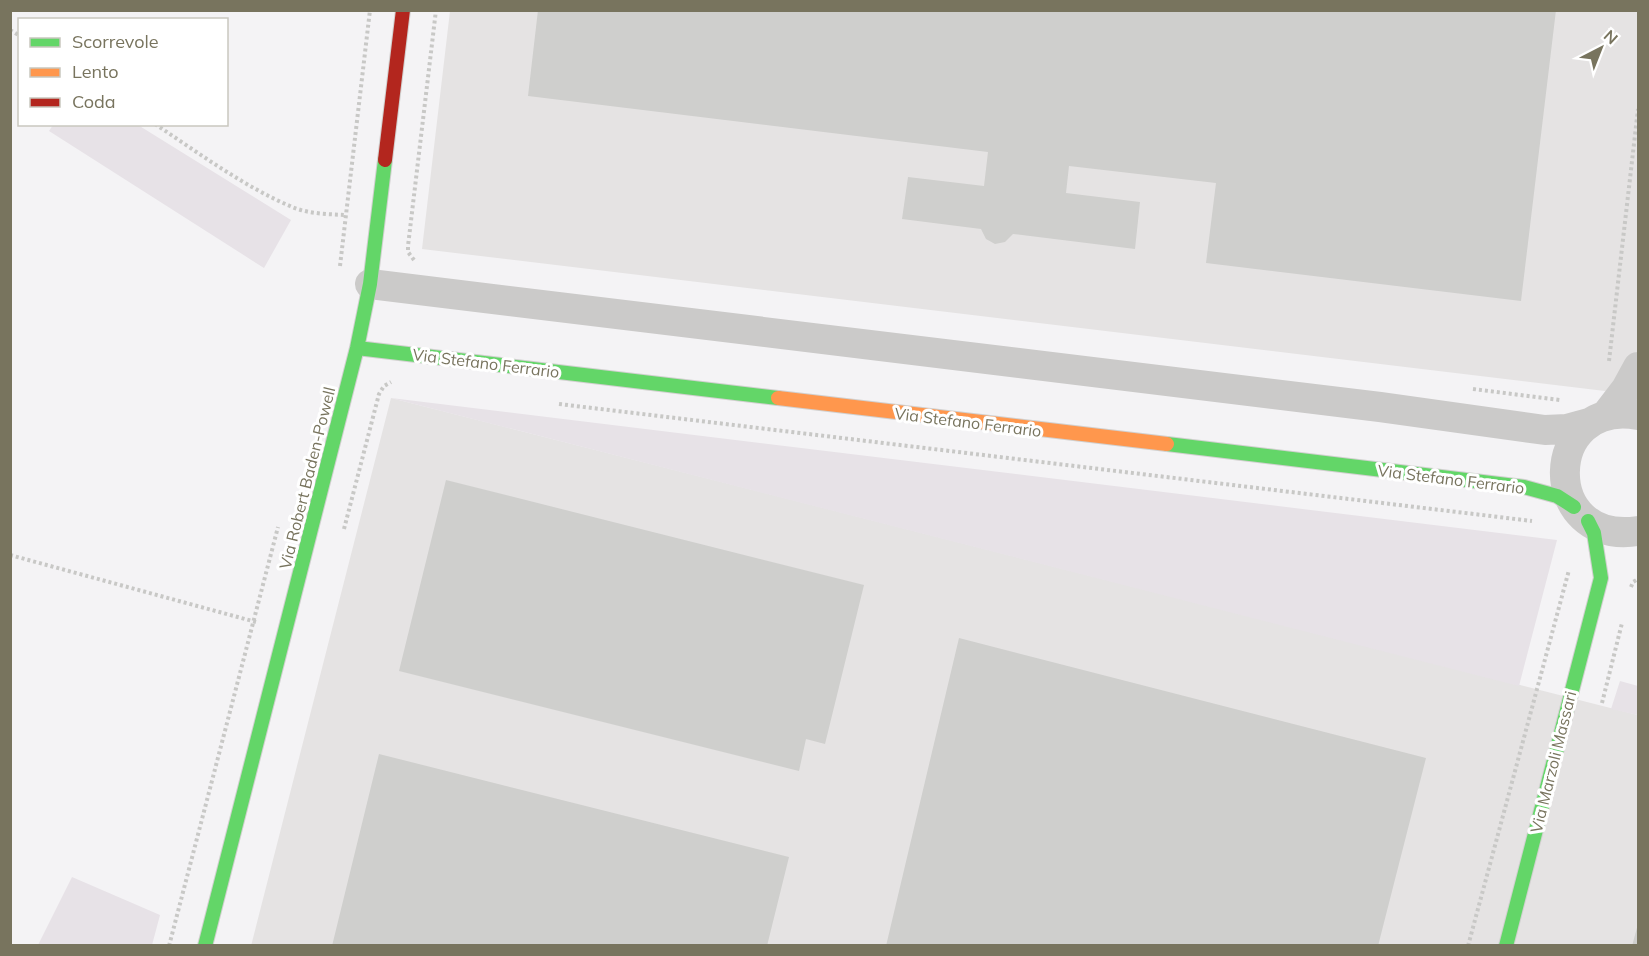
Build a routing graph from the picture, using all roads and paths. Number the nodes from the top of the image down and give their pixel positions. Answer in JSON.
{"nodes":[{"id":1,"x":369,"y":10,"type":"edge"},
{"id":2,"x":404,"y":10,"type":"edge"},
{"id":3,"x":436,"y":10,"type":"edge"},
{"id":4,"x":1638,"y":109,"type":"edge"},
{"id":5,"x":158,"y":126,"type":"edge"},
{"id":6,"x":345,"y":215,"type":"junction"},
{"id":7,"x":421,"y":263,"type":"dead end"},
{"id":8,"x":339,"y":272,"type":"dead end"},
{"id":9,"x":370,"y":284,"type":"junction"},
{"id":10,"x":357,"y":348,"type":"junction"},
{"id":11,"x":1638,"y":367,"type":"edge"},
{"id":12,"x":1608,"y":368,"type":"dead end"},
{"id":13,"x":396,"y":381,"type":"dead end"},
{"id":14,"x":1464,"y":388,"type":"dead end"},
{"id":15,"x":1564,"y":400,"type":"dead end"},
{"id":16,"x":377,"y":402,"type":"dead end"},
{"id":17,"x":554,"y":403,"type":"dead end"},
{"id":18,"x":1638,"y":415,"type":"edge"},
{"id":19,"x":1598,"y":419,"type":"junction"},
{"id":20,"x":1581,"y":514,"type":"junction"},
{"id":21,"x":280,"y":521,"type":"dead end"},
{"id":22,"x":1539,"y":522,"type":"dead end"},
{"id":23,"x":1638,"y":532,"type":"edge"},
{"id":24,"x":10,"y":555,"type":"edge"},
{"id":25,"x":1569,"y":569,"type":"dead end"},
{"id":26,"x":1600,"y":578,"type":"junction"},
{"id":27,"x":254,"y":622,"type":"junction"},
{"id":28,"x":285,"y":630,"type":"junction"},
{"id":29,"x":169,"y":945,"type":"edge"},
{"id":30,"x":205,"y":945,"type":"edge"},
{"id":31,"x":1468,"y":945,"type":"edge"},
{"id":32,"x":1506,"y":945,"type":"edge"}],
"edges":[{"from":1,"to":6,"type":"path"},
{"from":2,"to":9,"type":"street","name":"Via Robert Baden-Powell"},
{"from":3,"to":7,"type":"path"},
{"from":4,"to":12,"type":"path"},
{"from":5,"to":6,"type":"path"},
{"from":6,"to":8,"type":"path"},
{"from":9,"to":10,"type":"street","name":"Via Robert Baden-Powell"},
{"from":9,"to":19,"type":"street"},
{"from":10,"to":20,"type":"street","name":"Via Stefano Ferrario"},
{"from":10,"to":28,"type":"street","name":"Via Robert Baden-Powell"},
{"from":11,"to":19,"type":"street"},
{"from":13,"to":16,"type":"path"},
{"from":14,"to":15,"type":"path"},
{"from":17,"to":22,"type":"path"},
{"from":18,"to":19,"type":"street"},
{"from":19,"to":20,"type":"street"},
{"from":20,"to":23,"type":"street"},
{"from":20,"to":26,"type":"street","name":"Via Marzoli Massari"},
{"from":21,"to":27,"type":"path"},
{"from":23,"to":26,"type":"street","name":"Via Marzoli Massari"},
{"from":24,"to":27,"type":"path"},
{"from":25,"to":31,"type":"path"},
{"from":26,"to":32,"type":"street","name":"Via Marzoli Massari"},
{"from":27,"to":28,"type":"path"},
{"from":27,"to":29,"type":"path"},
{"from":28,"to":30,"type":"street","name":"Via Robert Baden-Powell"}]}
